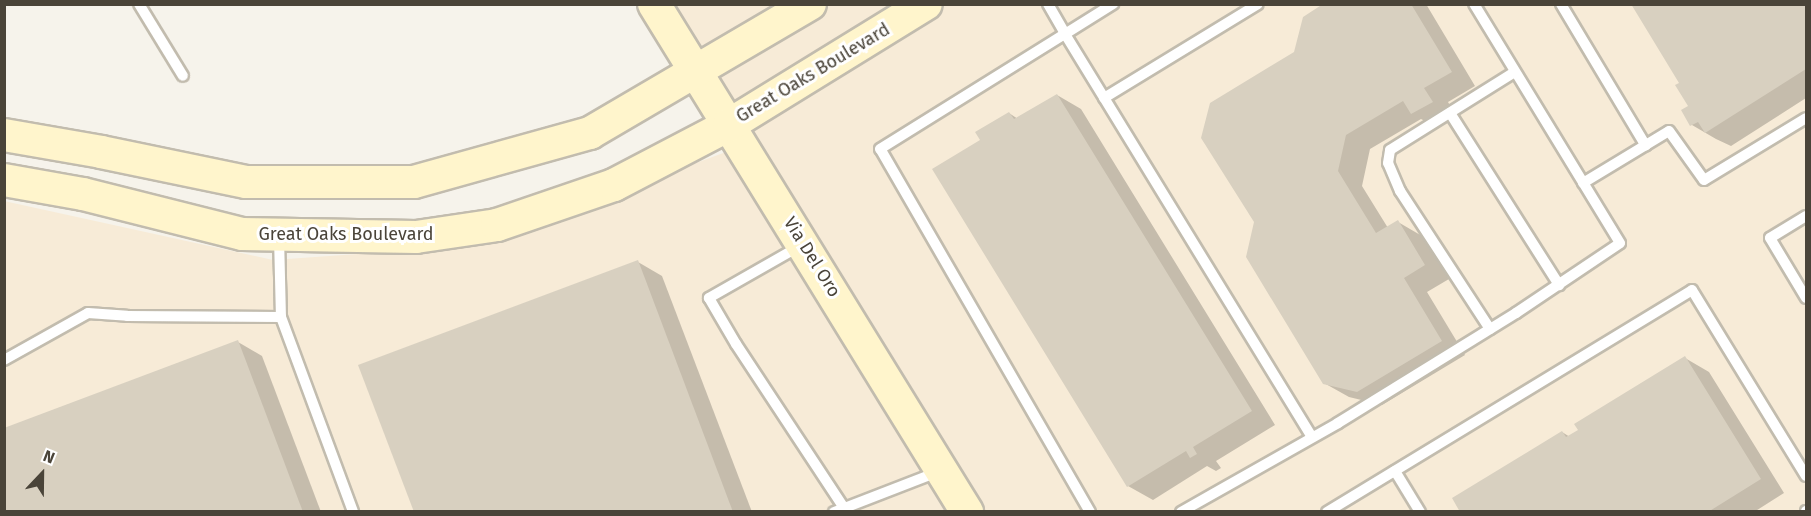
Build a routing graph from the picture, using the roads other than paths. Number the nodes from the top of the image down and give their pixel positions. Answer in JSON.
{"nodes":[{"id":1,"x":139,"y":4,"type":"edge"},
{"id":2,"x":654,"y":4,"type":"edge"},
{"id":3,"x":810,"y":4,"type":"edge"},
{"id":4,"x":926,"y":4,"type":"edge"},
{"id":5,"x":1048,"y":4,"type":"edge"},
{"id":6,"x":1113,"y":4,"type":"edge"},
{"id":7,"x":1258,"y":4,"type":"edge"},
{"id":8,"x":1474,"y":4,"type":"edge"},
{"id":9,"x":1561,"y":4,"type":"edge"},
{"id":10,"x":1065,"y":34,"type":"junction"},
{"id":11,"x":1515,"y":72,"type":"junction"},
{"id":12,"x":696,"y":73,"type":"junction"},
{"id":13,"x":183,"y":76,"type":"dead end"},
{"id":14,"x":1104,"y":98,"type":"junction"},
{"id":15,"x":1450,"y":113,"type":"junction"},
{"id":16,"x":1806,"y":118,"type":"edge"},
{"id":17,"x":729,"y":125,"type":"junction"},
{"id":18,"x":4,"y":135,"type":"edge"},
{"id":19,"x":1646,"y":146,"type":"junction"},
{"id":20,"x":4,"y":180,"type":"edge"},
{"id":21,"x":1583,"y":183,"type":"junction"},
{"id":22,"x":1806,"y":216,"type":"edge"},
{"id":23,"x":279,"y":235,"type":"junction"},
{"id":24,"x":803,"y":244,"type":"junction"},
{"id":25,"x":1559,"y":285,"type":"junction"},
{"id":26,"x":1806,"y":298,"type":"edge"},
{"id":27,"x":281,"y":317,"type":"junction"},
{"id":28,"x":1490,"y":329,"type":"junction"},
{"id":29,"x":4,"y":360,"type":"edge"},
{"id":30,"x":1312,"y":437,"type":"junction"},
{"id":31,"x":942,"y":471,"type":"junction"},
{"id":32,"x":1395,"y":471,"type":"junction"},
{"id":33,"x":1806,"y":476,"type":"edge"},
{"id":34,"x":839,"y":510,"type":"edge"},
{"id":35,"x":354,"y":512,"type":"edge"},
{"id":36,"x":967,"y":512,"type":"edge"},
{"id":37,"x":1090,"y":512,"type":"edge"},
{"id":38,"x":1181,"y":512,"type":"edge"},
{"id":39,"x":1327,"y":512,"type":"edge"},
{"id":40,"x":1420,"y":512,"type":"edge"}],
"edges":[{"from":1,"to":13,"type":"lane"},
{"from":2,"to":12,"type":"main road","name":"Via Del Oro"},
{"from":3,"to":12,"type":"main road"},
{"from":4,"to":17,"type":"main road","name":"Great Oaks Boulevard"},
{"from":5,"to":10,"type":"lane"},
{"from":6,"to":10,"type":"lane"},
{"from":7,"to":14,"type":"lane"},
{"from":8,"to":11,"type":"lane"},
{"from":9,"to":19,"type":"lane"},
{"from":10,"to":14,"type":"lane"},
{"from":10,"to":37,"type":"lane"},
{"from":11,"to":15,"type":"lane"},
{"from":11,"to":21,"type":"lane"},
{"from":12,"to":17,"type":"main road","name":"Via Del Oro"},
{"from":12,"to":18,"type":"main road"},
{"from":14,"to":30,"type":"lane"},
{"from":15,"to":25,"type":"lane"},
{"from":15,"to":28,"type":"lane"},
{"from":16,"to":19,"type":"lane"},
{"from":17,"to":23,"type":"main road","name":"Great Oaks Boulevard"},
{"from":17,"to":24,"type":"main road","name":"Via Del Oro"},
{"from":19,"to":21,"type":"lane"},
{"from":20,"to":23,"type":"main road","name":"Great Oaks Boulevard"},
{"from":21,"to":25,"type":"lane"},
{"from":22,"to":26,"type":"lane"},
{"from":23,"to":27,"type":"lane"},
{"from":24,"to":31,"type":"main road","name":"Via Del Oro"},
{"from":24,"to":34,"type":"lane"},
{"from":25,"to":28,"type":"lane"},
{"from":27,"to":29,"type":"lane"},
{"from":27,"to":35,"type":"lane"},
{"from":28,"to":30,"type":"lane"},
{"from":30,"to":38,"type":"lane"},
{"from":31,"to":34,"type":"lane"},
{"from":31,"to":36,"type":"main road","name":"Via Del Oro"},
{"from":32,"to":33,"type":"lane"},
{"from":32,"to":39,"type":"lane"},
{"from":32,"to":40,"type":"lane"}]}
